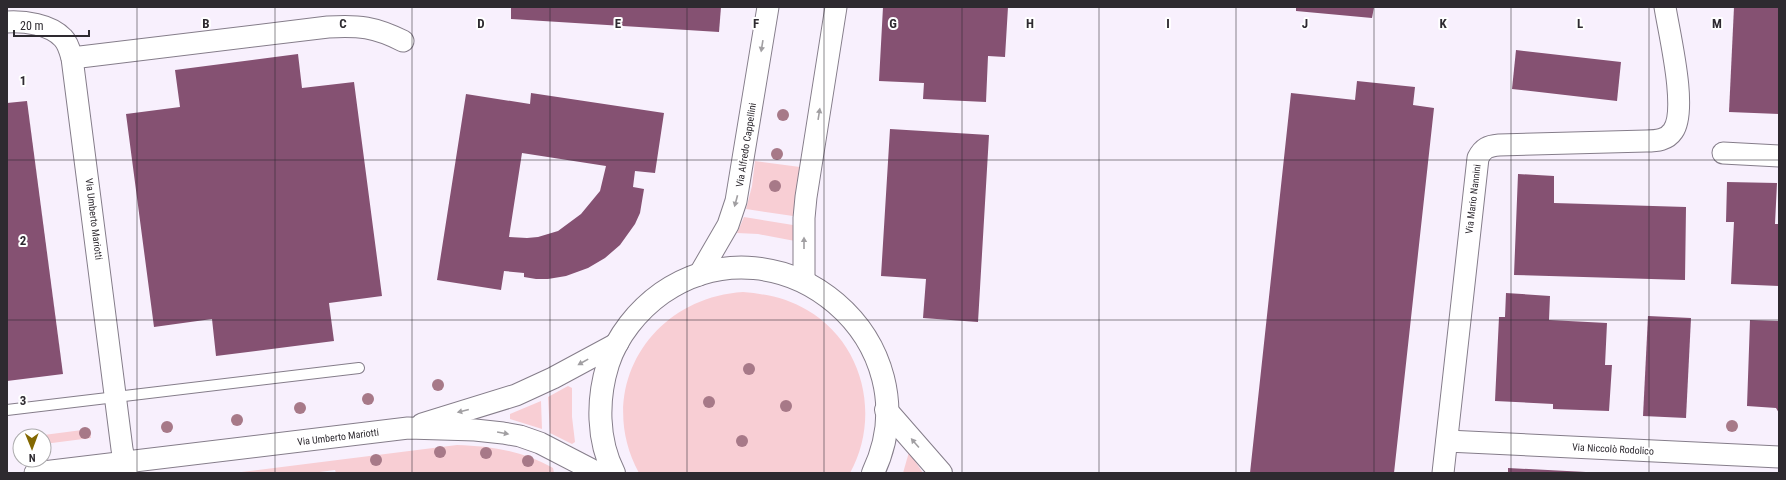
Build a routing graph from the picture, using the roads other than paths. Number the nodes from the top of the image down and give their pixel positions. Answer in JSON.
{"nodes":[{"id":1,"x":768,"y":7,"type":"edge"},
{"id":2,"x":836,"y":7,"type":"edge"},
{"id":3,"x":1665,"y":7,"type":"edge"},
{"id":4,"x":7,"y":22,"type":"edge"},
{"id":5,"x":403,"y":41,"type":"dead end"},
{"id":6,"x":72,"y":58,"type":"junction"},
{"id":7,"x":1723,"y":153,"type":"dead end"},
{"id":8,"x":1779,"y":156,"type":"edge"},
{"id":9,"x":699,"y":275,"type":"junction"},
{"id":10,"x":804,"y":282,"type":"junction"},
{"id":11,"x":618,"y":343,"type":"junction"},
{"id":12,"x":358,"y":368,"type":"dead end"},
{"id":13,"x":116,"y":396,"type":"junction"},
{"id":14,"x":7,"y":410,"type":"edge"},
{"id":15,"x":886,"y":410,"type":"junction"},
{"id":16,"x":408,"y":428,"type":"junction"},
{"id":17,"x":1447,"y":441,"type":"junction"},
{"id":18,"x":1779,"y":456,"type":"edge"},
{"id":19,"x":125,"y":467,"type":"edge"},
{"id":20,"x":34,"y":473,"type":"edge"},
{"id":21,"x":598,"y":473,"type":"edge"},
{"id":22,"x":614,"y":473,"type":"edge"},
{"id":23,"x":872,"y":473,"type":"edge"},
{"id":24,"x":941,"y":473,"type":"edge"},
{"id":25,"x":1443,"y":473,"type":"edge"}],
"edges":[{"from":1,"to":9,"type":"street","name":"Via Alfredo Cappellini","one_way":true},
{"from":10,"to":2,"type":"street","one_way":true},
{"from":3,"to":17,"type":"street","name":"Via Mario Nannini"},
{"from":4,"to":6,"type":"street","name":"Via Umberto Mariotti"},
{"from":5,"to":6,"type":"street"},
{"from":6,"to":13,"type":"street","name":"Via Umberto Mariotti"},
{"from":7,"to":8,"type":"street"},
{"from":9,"to":10,"type":"street"},
{"from":9,"to":11,"type":"street"},
{"from":10,"to":15,"type":"street"},
{"from":11,"to":16,"type":"street","name":"Via Umberto Mariotti","one_way":true},
{"from":11,"to":22,"type":"street"},
{"from":12,"to":13,"type":"lane"},
{"from":13,"to":14,"type":"lane"},
{"from":13,"to":19,"type":"street","name":"Via Umberto Mariotti"},
{"from":15,"to":23,"type":"street"},
{"from":24,"to":15,"type":"street","one_way":true},
{"from":16,"to":19,"type":"street","name":"Via Umberto Mariotti"},
{"from":16,"to":21,"type":"street","name":"Via Umberto Mariotti","one_way":true},
{"from":17,"to":18,"type":"street","name":"Via Niccolò Rodolico"},
{"from":17,"to":25,"type":"street","name":"Via Mario Nannini"},
{"from":19,"to":20,"type":"street","name":"Via Umberto Mariotti"}]}
